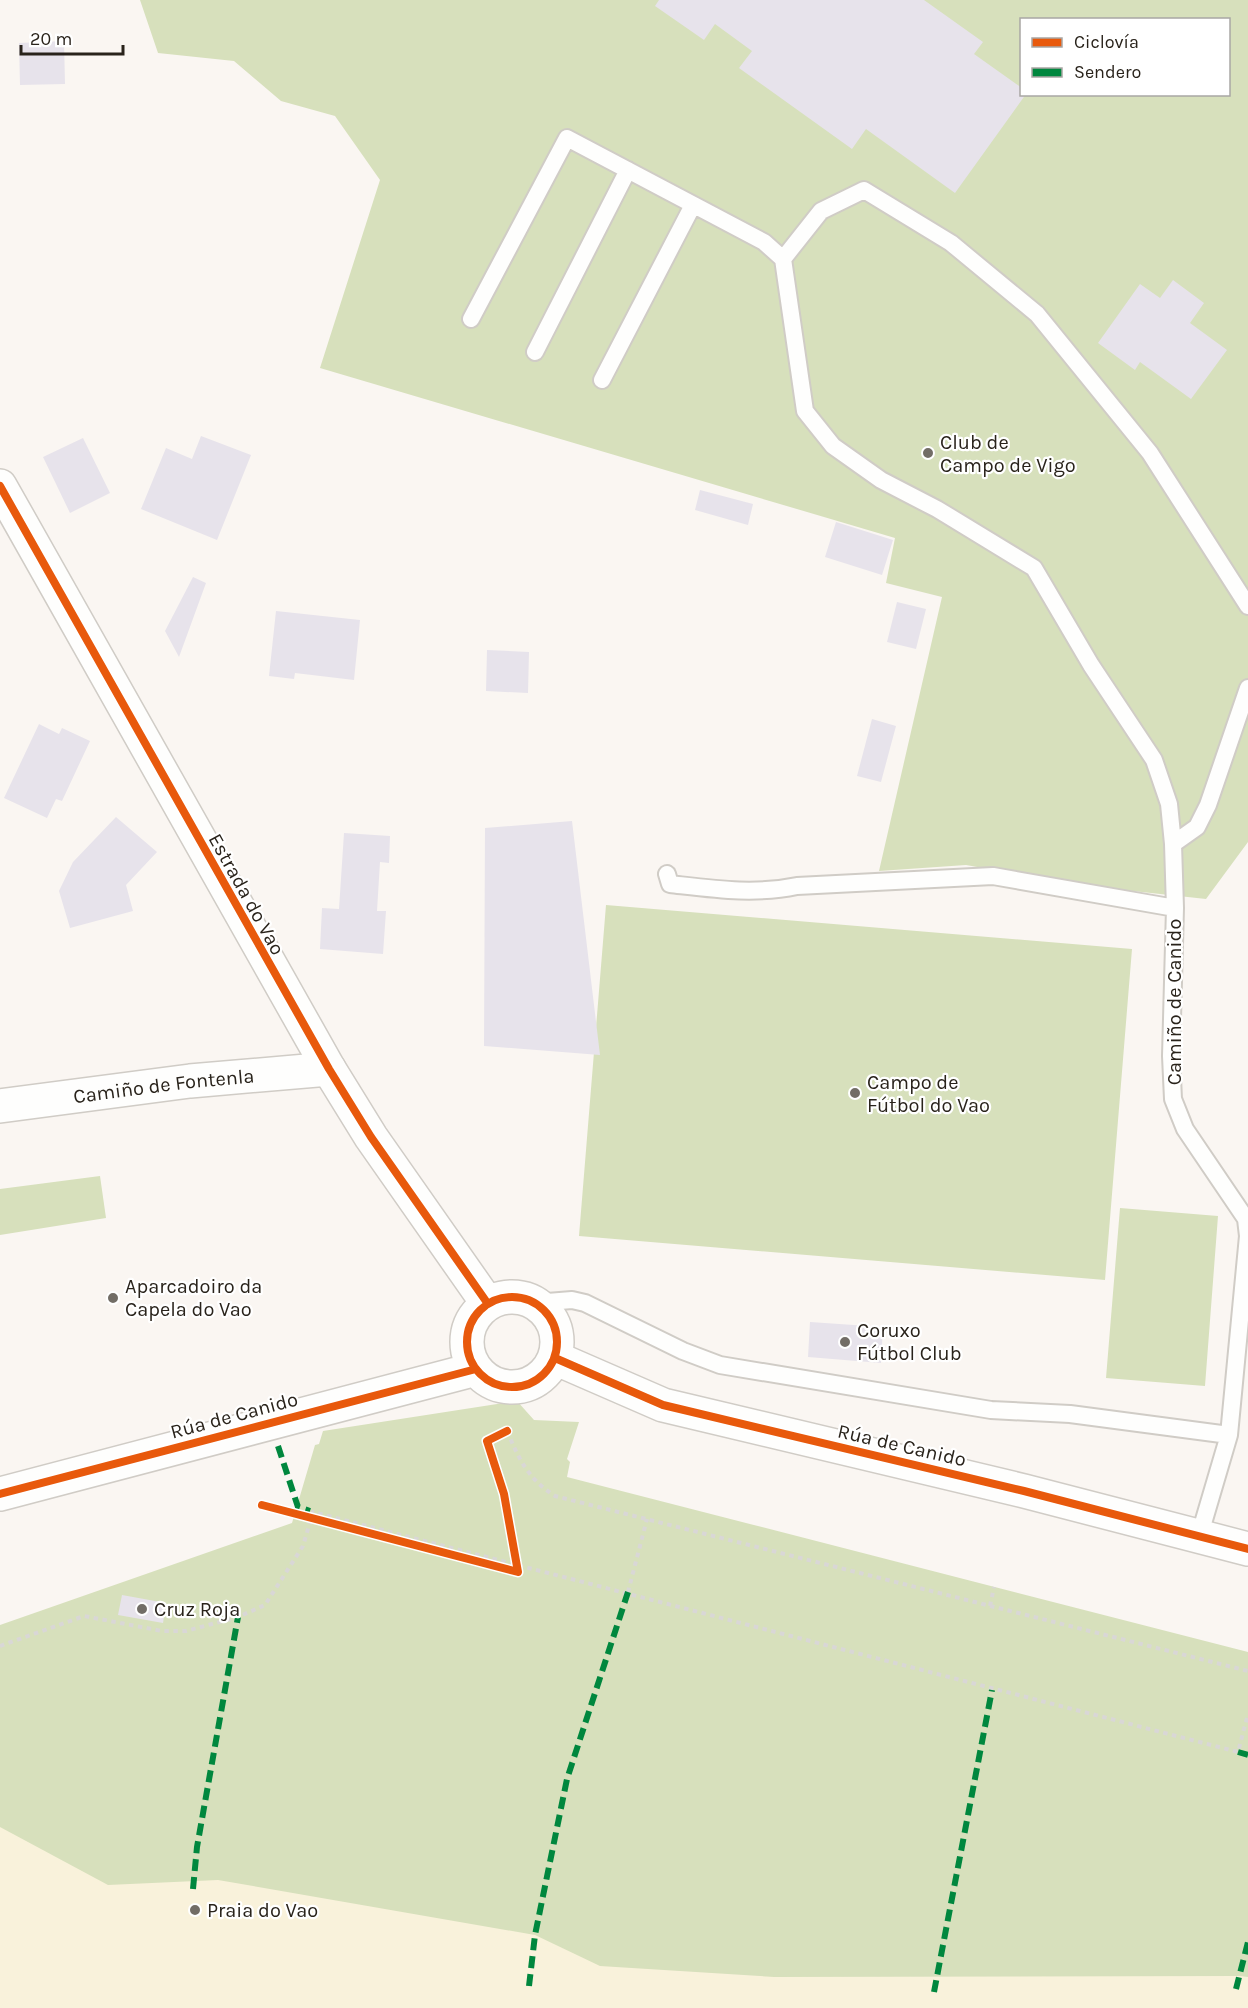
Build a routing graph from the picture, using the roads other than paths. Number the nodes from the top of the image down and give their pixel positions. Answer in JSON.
{"nodes":[{"id":1,"x":628,"y":170,"type":"junction"},
{"id":2,"x":693,"y":205,"type":"junction"},
{"id":3,"x":783,"y":259,"type":"junction"},
{"id":4,"x":471,"y":319,"type":"dead end"},
{"id":5,"x":535,"y":352,"type":"dead end"},
{"id":6,"x":602,"y":380,"type":"dead end"},
{"id":7,"x":0,"y":486,"type":"edge"},
{"id":8,"x":1248,"y":606,"type":"edge"},
{"id":9,"x":1248,"y":688,"type":"edge"},
{"id":10,"x":1173,"y":844,"type":"junction"},
{"id":11,"x":667,"y":874,"type":"dead end"},
{"id":12,"x":1174,"y":908,"type":"junction"},
{"id":13,"x":329,"y":1069,"type":"junction"},
{"id":14,"x":0,"y":1106,"type":"edge"},
{"id":15,"x":488,"y":1304,"type":"junction"},
{"id":16,"x":535,"y":1304,"type":"junction"},
{"id":17,"x":555,"y":1358,"type":"junction"},
{"id":18,"x":476,"y":1369,"type":"junction"},
{"id":19,"x":1229,"y":1435,"type":"junction"},
{"id":20,"x":0,"y":1494,"type":"edge"},
{"id":21,"x":1199,"y":1537,"type":"junction"},
{"id":22,"x":1248,"y":1549,"type":"edge"}],
"edges":[{"from":1,"to":2,"type":"lane"},
{"from":1,"to":4,"type":"lane"},
{"from":1,"to":5,"type":"lane"},
{"from":2,"to":3,"type":"lane"},
{"from":2,"to":6,"type":"lane"},
{"from":3,"to":8,"type":"lane"},
{"from":3,"to":10,"type":"lane","name":"Camiño de Canido"},
{"from":7,"to":13,"type":"main road","name":"Estrada do Vao"},
{"from":9,"to":10,"type":"lane"},
{"from":10,"to":12,"type":"lane","name":"Camiño de Canido"},
{"from":11,"to":12,"type":"lane"},
{"from":12,"to":19,"type":"lane","name":"Camiño de Canido"},
{"from":13,"to":14,"type":"main road","name":"Camiño de Fontenla"},
{"from":13,"to":15,"type":"main road","name":"Estrada do Vao"},
{"from":15,"to":16,"type":"main road"},
{"from":15,"to":18,"type":"main road"},
{"from":16,"to":17,"type":"main road"},
{"from":16,"to":19,"type":"lane"},
{"from":17,"to":18,"type":"main road"},
{"from":17,"to":21,"type":"main road","name":"Rúa de Canido"},
{"from":18,"to":20,"type":"main road","name":"Rúa de Canido"},
{"from":19,"to":21,"type":"lane","name":"Camiño de Canido"},
{"from":21,"to":22,"type":"main road","name":"Rúa de Canido"}]}
